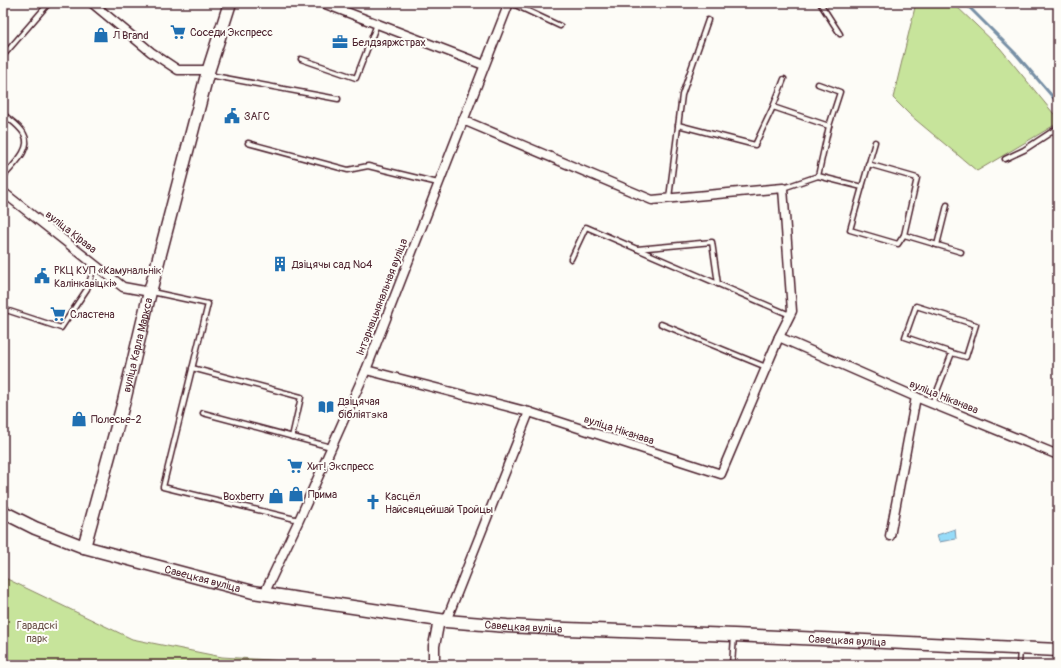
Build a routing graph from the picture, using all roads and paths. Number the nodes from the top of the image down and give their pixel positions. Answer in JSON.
{"nodes":[{"id":1,"x":48,"y":3,"type":"edge"},
{"id":2,"x":92,"y":3,"type":"edge"},
{"id":3,"x":230,"y":3,"type":"edge"},
{"id":4,"x":323,"y":3,"type":"edge"},
{"id":5,"x":510,"y":3,"type":"edge"},
{"id":6,"x":820,"y":3,"type":"edge"},
{"id":7,"x":708,"y":20,"type":"dead end"},
{"id":8,"x":377,"y":24,"type":"junction"},
{"id":9,"x":560,"y":26,"type":"dead end"},
{"id":10,"x":840,"y":34,"type":"dead end"},
{"id":11,"x":3,"y":56,"type":"edge"},
{"id":12,"x":301,"y":59,"type":"dead end"},
{"id":13,"x":484,"y":65,"type":"junction"},
{"id":14,"x":208,"y":72,"type":"junction"},
{"id":15,"x":784,"y":79,"type":"dead end"},
{"id":16,"x":818,"y":84,"type":"dead end"},
{"id":17,"x":338,"y":99,"type":"dead end"},
{"id":18,"x":773,"y":107,"type":"junction"},
{"id":19,"x":3,"y":114,"type":"edge"},
{"id":20,"x":463,"y":120,"type":"junction"},
{"id":21,"x":678,"y":126,"type":"junction"},
{"id":22,"x":829,"y":126,"type":"junction"},
{"id":23,"x":1058,"y":129,"type":"edge"},
{"id":24,"x":875,"y":142,"type":"dead end"},
{"id":25,"x":248,"y":143,"type":"dead end"},
{"id":26,"x":1005,"y":159,"type":"dead end"},
{"id":27,"x":868,"y":164,"type":"junction"},
{"id":28,"x":818,"y":176,"type":"junction"},
{"id":29,"x":3,"y":177,"type":"edge"},
{"id":30,"x":439,"y":184,"type":"junction"},
{"id":31,"x":862,"y":187,"type":"junction"},
{"id":32,"x":783,"y":188,"type":"junction"},
{"id":33,"x":3,"y":192,"type":"edge"},
{"id":34,"x":669,"y":198,"type":"junction"},
{"id":35,"x":947,"y":205,"type":"dead end"},
{"id":36,"x":904,"y":235,"type":"junction"},
{"id":37,"x":937,"y":245,"type":"junction"},
{"id":38,"x":636,"y":249,"type":"junction"},
{"id":39,"x":961,"y":252,"type":"dead end"},
{"id":40,"x":572,"y":259,"type":"dead end"},
{"id":41,"x":95,"y":265,"type":"junction"},
{"id":42,"x":718,"y":284,"type":"junction"},
{"id":43,"x":150,"y":292,"type":"junction"},
{"id":44,"x":3,"y":309,"type":"edge"},
{"id":45,"x":790,"y":315,"type":"junction"},
{"id":46,"x":661,"y":324,"type":"dead end"},
{"id":47,"x":779,"y":337,"type":"junction"},
{"id":48,"x":952,"y":353,"type":"junction"},
{"id":49,"x":766,"y":367,"type":"junction"},
{"id":50,"x":192,"y":368,"type":"junction"},
{"id":51,"x":366,"y":370,"type":"junction"},
{"id":52,"x":916,"y":397,"type":"junction"},
{"id":53,"x":932,"y":404,"type":"junction"},
{"id":54,"x":529,"y":412,"type":"junction"},
{"id":55,"x":203,"y":413,"type":"dead end"},
{"id":56,"x":292,"y":437,"type":"junction"},
{"id":57,"x":330,"y":447,"type":"junction"},
{"id":58,"x":1058,"y":455,"type":"edge"},
{"id":59,"x":3,"y":512,"type":"edge"},
{"id":60,"x":299,"y":520,"type":"junction"},
{"id":61,"x":890,"y":536,"type":"dead end"},
{"id":62,"x":84,"y":547,"type":"junction"},
{"id":63,"x":264,"y":594,"type":"junction"},
{"id":64,"x":443,"y":620,"type":"junction"},
{"id":65,"x":734,"y":635,"type":"junction"},
{"id":66,"x":1020,"y":648,"type":"junction"},
{"id":67,"x":1058,"y":650,"type":"edge"},
{"id":68,"x":434,"y":665,"type":"edge"},
{"id":69,"x":732,"y":665,"type":"edge"},
{"id":70,"x":1020,"y":665,"type":"edge"}],
"edges":[{"from":1,"to":11,"type":"lane"},
{"from":2,"to":14,"type":"street"},
{"from":3,"to":14,"type":"main road","name":"вуліца Карла Маркса"},
{"from":4,"to":8,"type":"street"},
{"from":5,"to":9,"type":"lane"},
{"from":5,"to":13,"type":"street","name":"Інтэрнацыянальная вуліца"},
{"from":6,"to":10,"type":"lane"},
{"from":7,"to":21,"type":"lane"},
{"from":8,"to":12,"type":"lane"},
{"from":8,"to":13,"type":"street"},
{"from":13,"to":20,"type":"street","name":"Інтэрнацыянальная вуліца"},
{"from":14,"to":17,"type":"lane"},
{"from":14,"to":43,"type":"main road","name":"вуліца Карла Маркса"},
{"from":15,"to":18,"type":"lane"},
{"from":16,"to":22,"type":"lane"},
{"from":18,"to":21,"type":"lane"},
{"from":18,"to":22,"type":"lane"},
{"from":19,"to":29,"type":"lane"},
{"from":20,"to":30,"type":"street","name":"Інтэрнацыянальная вуліца"},
{"from":20,"to":34,"type":"street"},
{"from":21,"to":34,"type":"lane"},
{"from":22,"to":28,"type":"lane"},
{"from":23,"to":26,"type":"lane"},
{"from":24,"to":27,"type":"lane"},
{"from":25,"to":30,"type":"lane"},
{"from":27,"to":31,"type":"lane"},
{"from":27,"to":36,"type":"lane"},
{"from":28,"to":31,"type":"lane"},
{"from":28,"to":32,"type":"lane"},
{"from":30,"to":51,"type":"street","name":"Інтэрнацыянальная вуліца"},
{"from":31,"to":36,"type":"lane"},
{"from":32,"to":34,"type":"street"},
{"from":32,"to":45,"type":"street","name":"вуліца Ніканава"},
{"from":33,"to":41,"type":"street","name":"вуліца Кірава"},
{"from":35,"to":37,"type":"lane"},
{"from":36,"to":37,"type":"lane"},
{"from":37,"to":39,"type":"lane"},
{"from":38,"to":40,"type":"lane"},
{"from":38,"to":42,"type":"lane"},
{"from":38,"to":42,"type":"lane"},
{"from":41,"to":43,"type":"street","name":"вуліца Кірава"},
{"from":41,"to":44,"type":"lane"},
{"from":42,"to":45,"type":"lane"},
{"from":43,"to":50,"type":"lane"},
{"from":43,"to":62,"type":"main road","name":"вуліца Карла Маркса"},
{"from":45,"to":47,"type":"street","name":"вуліца Ніканава"},
{"from":46,"to":49,"type":"lane"},
{"from":47,"to":49,"type":"street","name":"вуліца Ніканава"},
{"from":47,"to":52,"type":"street","name":"вуліца Ніканава"},
{"from":48,"to":48,"type":"lane"},
{"from":48,"to":53,"type":"lane"},
{"from":49,"to":54,"type":"street","name":"вуліца Ніканава"},
{"from":50,"to":56,"type":"lane"},
{"from":50,"to":60,"type":"lane"},
{"from":51,"to":54,"type":"street","name":"вуліца Ніканава"},
{"from":51,"to":57,"type":"street","name":"Інтэрнацыянальная вуліца"},
{"from":52,"to":53,"type":"street","name":"вуліца Ніканава"},
{"from":52,"to":61,"type":"street"},
{"from":53,"to":58,"type":"street","name":"вуліца Ніканава"},
{"from":54,"to":64,"type":"street"},
{"from":55,"to":56,"type":"lane"},
{"from":56,"to":57,"type":"lane"},
{"from":57,"to":60,"type":"street","name":"Інтэрнацыянальная вуліца"},
{"from":59,"to":62,"type":"main road","name":"Савецкая вуліца"},
{"from":60,"to":63,"type":"street","name":"Інтэрнацыянальная вуліца"},
{"from":62,"to":63,"type":"main road","name":"Савецкая вуліца"},
{"from":63,"to":64,"type":"main road","name":"Савецкая вуліца"},
{"from":64,"to":65,"type":"main road","name":"Савецкая вуліца"},
{"from":64,"to":68,"type":"street"},
{"from":65,"to":66,"type":"main road","name":"Савецкая вуліца"},
{"from":65,"to":69,"type":"lane"},
{"from":66,"to":67,"type":"main road","name":"Савецкая вуліца"},
{"from":66,"to":70,"type":"lane"}]}
